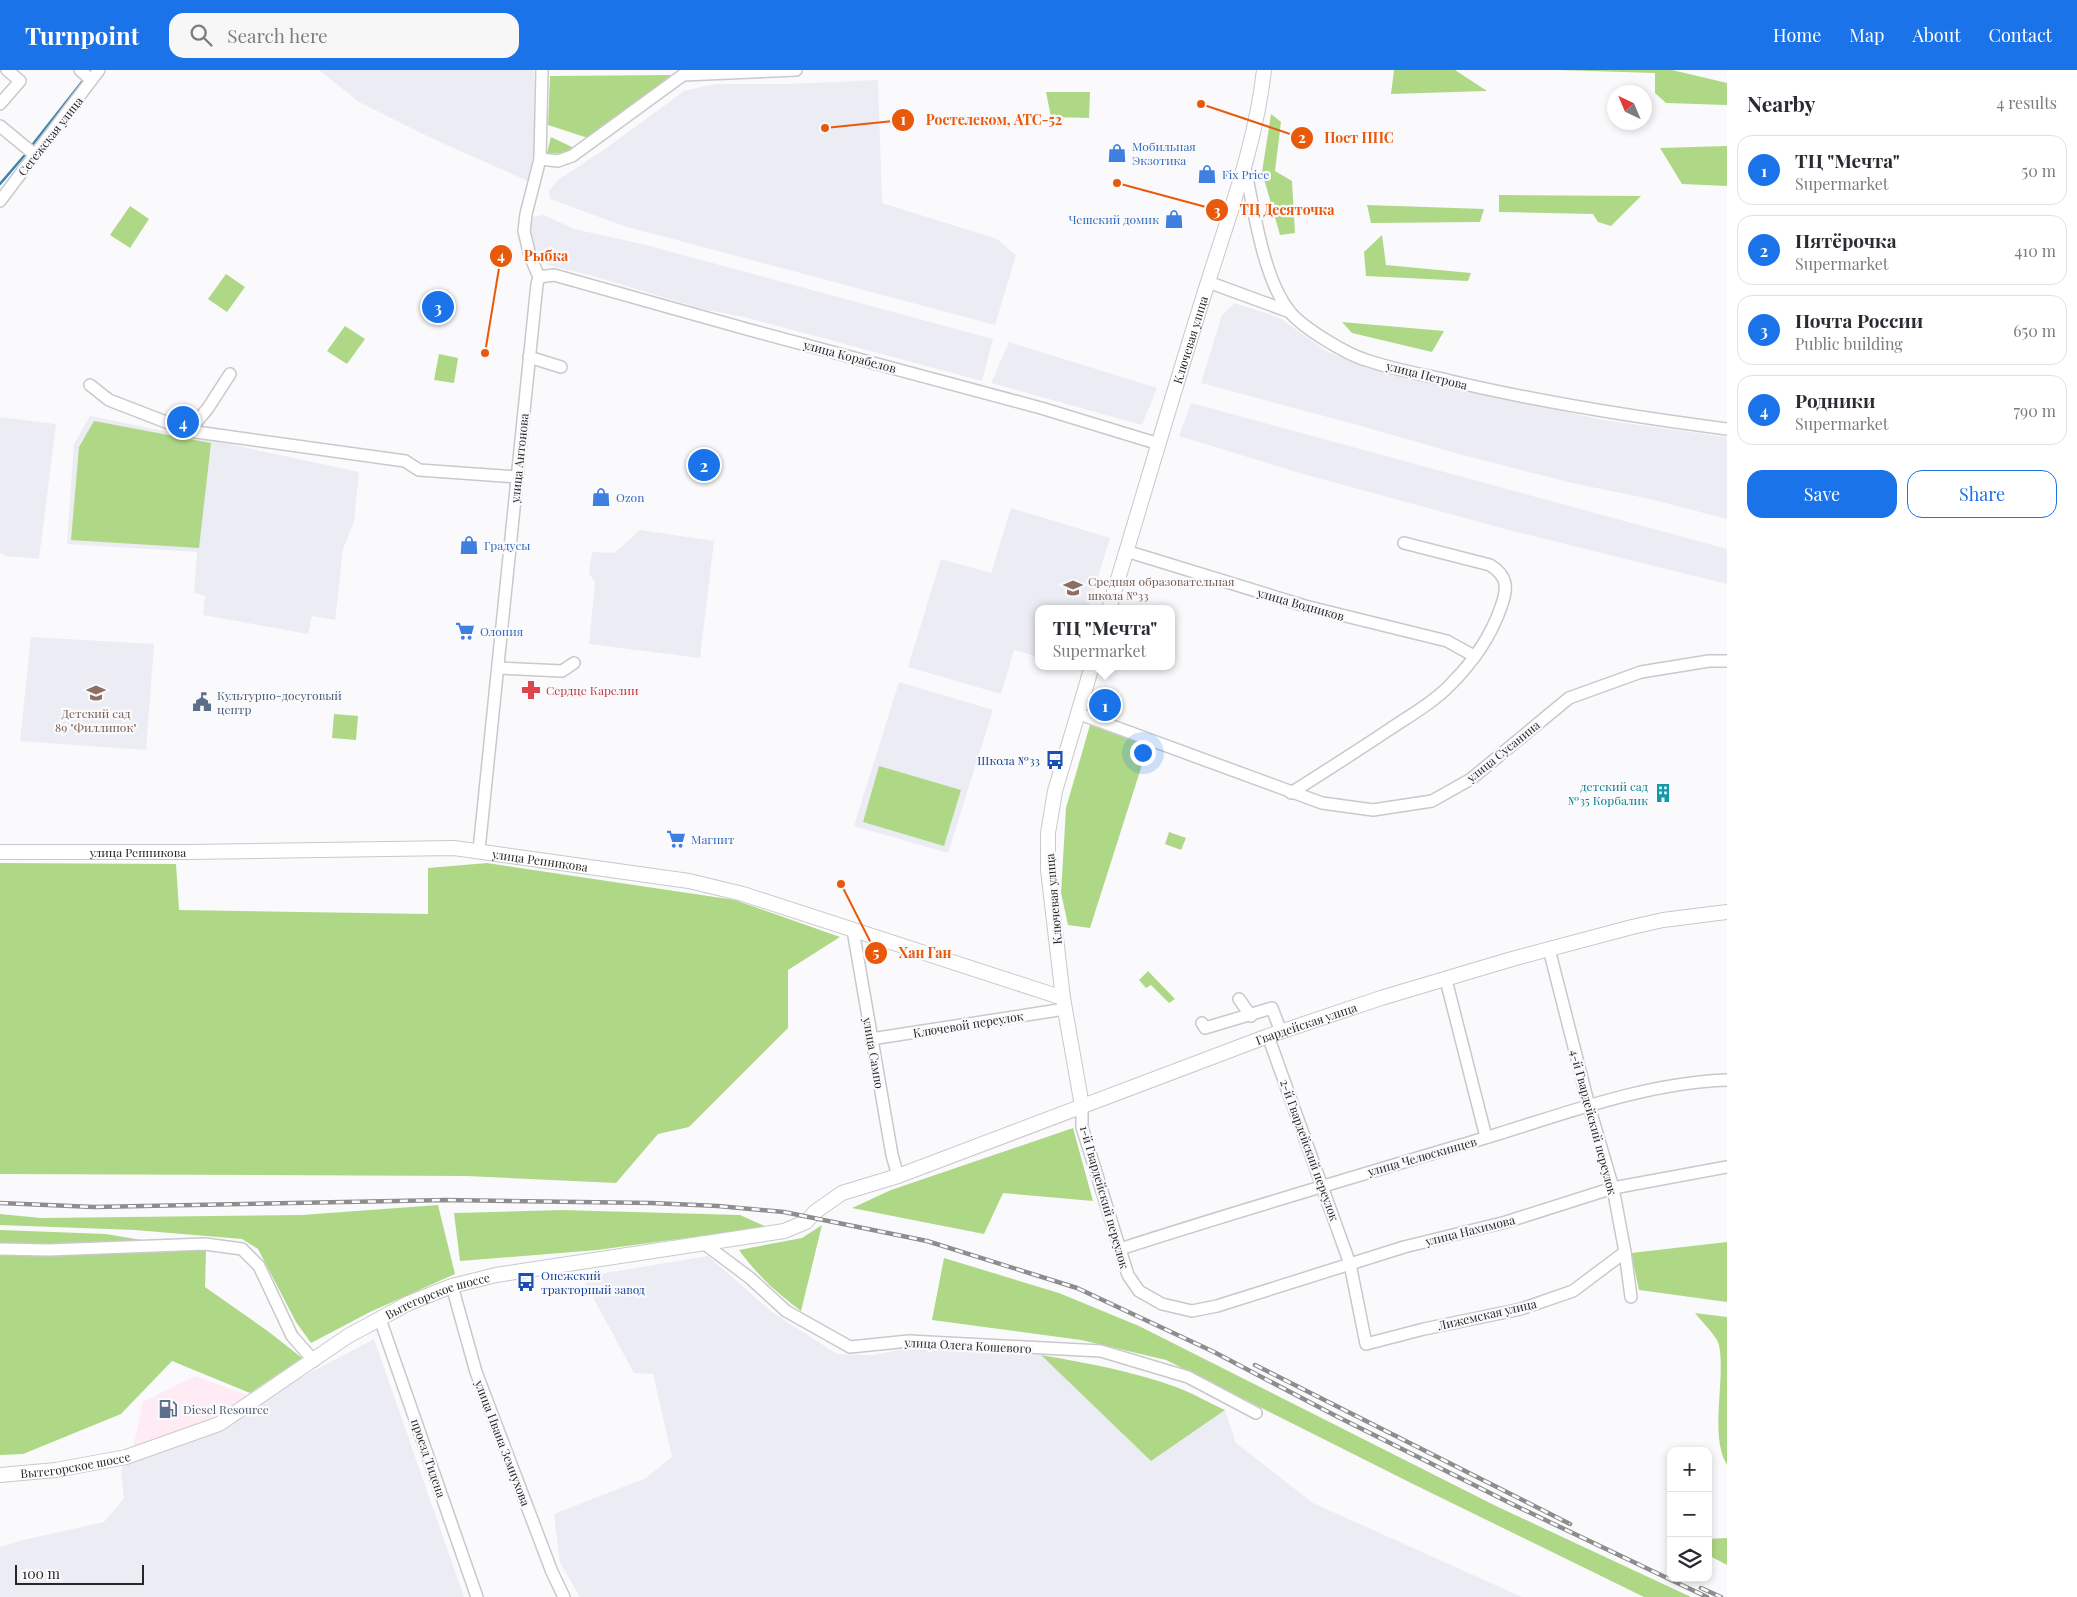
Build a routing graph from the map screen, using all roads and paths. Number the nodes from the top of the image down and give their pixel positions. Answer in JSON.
{"nodes":[{"id":1,"x":7,"y":70,"type":"edge"},
{"id":2,"x":99,"y":70,"type":"edge"},
{"id":3,"x":542,"y":70,"type":"edge"},
{"id":4,"x":796,"y":70,"type":"edge"},
{"id":5,"x":1264,"y":70,"type":"edge"},
{"id":6,"x":86,"y":76,"type":"edge"},
{"id":7,"x":0,"y":104,"type":"edge"},
{"id":8,"x":0,"y":126,"type":"edge"},
{"id":9,"x":34,"y":154,"type":"junction"},
{"id":10,"x":540,"y":159,"type":"junction"},
{"id":11,"x":1245,"y":168,"type":"junction"},
{"id":12,"x":0,"y":201,"type":"edge"},
{"id":13,"x":540,"y":277,"type":"junction"},
{"id":14,"x":1208,"y":282,"type":"junction"},
{"id":15,"x":1290,"y":312,"type":"junction"},
{"id":16,"x":529,"y":357,"type":"junction"},
{"id":17,"x":562,"y":368,"type":"dead end"},
{"id":18,"x":230,"y":374,"type":"dead end"},
{"id":19,"x":90,"y":385,"type":"dead end"},
{"id":20,"x":1727,"y":429,"type":"edge"},
{"id":21,"x":188,"y":431,"type":"junction"},
{"id":22,"x":1159,"y":444,"type":"junction"},
{"id":23,"x":517,"y":477,"type":"junction"},
{"id":24,"x":1404,"y":543,"type":"dead end"},
{"id":25,"x":1126,"y":551,"type":"junction"},
{"id":26,"x":1110,"y":605,"type":"edge"},
{"id":27,"x":1474,"y":656,"type":"junction"},
{"id":28,"x":1727,"y":661,"type":"edge"},
{"id":29,"x":574,"y":663,"type":"dead end"},
{"id":30,"x":498,"y":668,"type":"junction"},
{"id":31,"x":1091,"y":670,"type":"edge"},
{"id":32,"x":1077,"y":713,"type":"junction"},
{"id":33,"x":1290,"y":793,"type":"junction"},
{"id":34,"x":479,"y":850,"type":"junction"},
{"id":35,"x":0,"y":852,"type":"edge"},
{"id":36,"x":1727,"y":912,"type":"edge"},
{"id":37,"x":853,"y":930,"type":"junction"},
{"id":38,"x":1550,"y":949,"type":"junction"},
{"id":39,"x":1446,"y":980,"type":"junction"},
{"id":40,"x":1239,"y":999,"type":"dead end"},
{"id":41,"x":1064,"y":1004,"type":"junction"},
{"id":42,"x":1250,"y":1016,"type":"junction"},
{"id":43,"x":1202,"y":1023,"type":"dead end"},
{"id":44,"x":1274,"y":1034,"type":"junction"},
{"id":45,"x":871,"y":1039,"type":"junction"},
{"id":46,"x":1727,"y":1080,"type":"edge"},
{"id":47,"x":1082,"y":1106,"type":"junction"},
{"id":48,"x":1589,"y":1106,"type":"junction"},
{"id":49,"x":1486,"y":1137,"type":"junction"},
{"id":50,"x":1727,"y":1167,"type":"edge"},
{"id":51,"x":898,"y":1176,"type":"junction"},
{"id":52,"x":1323,"y":1185,"type":"junction"},
{"id":53,"x":1613,"y":1188,"type":"junction"},
{"id":54,"x":702,"y":1242,"type":"junction"},
{"id":55,"x":0,"y":1249,"type":"edge"},
{"id":56,"x":1120,"y":1249,"type":"junction"},
{"id":57,"x":1626,"y":1252,"type":"junction"},
{"id":58,"x":1350,"y":1264,"type":"junction"},
{"id":59,"x":452,"y":1286,"type":"junction"},
{"id":60,"x":1631,"y":1297,"type":"dead end"},
{"id":61,"x":1217,"y":1306,"type":"joint"},
{"id":62,"x":380,"y":1319,"type":"junction"},
{"id":63,"x":1366,"y":1344,"type":"joint"},
{"id":64,"x":314,"y":1361,"type":"junction"},
{"id":65,"x":1256,"y":1413,"type":"dead end"},
{"id":66,"x":0,"y":1475,"type":"edge"},
{"id":67,"x":477,"y":1597,"type":"edge"},
{"id":68,"x":564,"y":1597,"type":"edge"}],
"edges":[{"from":1,"to":7,"type":"street"},
{"from":2,"to":6,"type":"street","name":"Сегежская улица"},
{"from":3,"to":10,"type":"street"},
{"from":4,"to":10,"type":"street"},
{"from":5,"to":11,"type":"main road","name":"Ключевая улица"},
{"from":6,"to":9,"type":"street","name":"Сегежская улица"},
{"from":8,"to":9,"type":"street"},
{"from":9,"to":12,"type":"street","name":"Сегежская улица"},
{"from":10,"to":13,"type":"street"},
{"from":11,"to":14,"type":"main road","name":"Ключевая улица"},
{"from":11,"to":15,"type":"street","name":"улица Петрова"},
{"from":13,"to":16,"type":"street","name":"улица Антонова"},
{"from":13,"to":22,"type":"street","name":"улица Корабелов"},
{"from":14,"to":15,"type":"street"},
{"from":14,"to":22,"type":"main road","name":"Ключевая улица"},
{"from":15,"to":20,"type":"street","name":"улица Петрова"},
{"from":16,"to":17,"type":"street"},
{"from":16,"to":23,"type":"street","name":"улица Антонова"},
{"from":18,"to":21,"type":"street"},
{"from":19,"to":21,"type":"street"},
{"from":21,"to":23,"type":"street"},
{"from":22,"to":25,"type":"main road","name":"Ключевая улица"},
{"from":23,"to":30,"type":"street","name":"улица Антонова"},
{"from":24,"to":27,"type":"street"},
{"from":25,"to":26,"type":"main road","name":"Ключевая улица"},
{"from":25,"to":27,"type":"street","name":"улица Водников"},
{"from":27,"to":33,"type":"street"},
{"from":28,"to":33,"type":"street","name":"улица Сусанина"},
{"from":29,"to":30,"type":"street"},
{"from":30,"to":34,"type":"street","name":"улица Антонова"},
{"from":31,"to":32,"type":"main road","name":"Ключевая улица"},
{"from":32,"to":33,"type":"street","name":"улица Сусанина"},
{"from":32,"to":41,"type":"main road","name":"Ключевая улица"},
{"from":34,"to":35,"type":"main road","name":"улица Репникова"},
{"from":34,"to":37,"type":"main road","name":"улица Репникова"},
{"from":36,"to":38,"type":"main road","name":"Гвардейская улица"},
{"from":37,"to":41,"type":"main road","name":"улица Репникова"},
{"from":37,"to":45,"type":"street","name":"улица Сампо"},
{"from":38,"to":39,"type":"main road","name":"Гвардейская улица"},
{"from":38,"to":48,"type":"street","name":"4-й Гвардейский переулок"},
{"from":39,"to":44,"type":"main road","name":"Гвардейская улица"},
{"from":39,"to":49,"type":"street"},
{"from":40,"to":42,"type":"street"},
{"from":41,"to":45,"type":"street","name":"Ключевой переулок"},
{"from":41,"to":47,"type":"main road","name":"Ключевая улица"},
{"from":42,"to":43,"type":"street"},
{"from":42,"to":44,"type":"street","name":"2-й Гвардейский переулок"},
{"from":44,"to":47,"type":"main road","name":"Гвардейская улица"},
{"from":44,"to":52,"type":"street","name":"2-й Гвардейский переулок"},
{"from":45,"to":51,"type":"street","name":"улица Сампо"},
{"from":46,"to":48,"type":"street","name":"улица Челюскинцев"},
{"from":47,"to":51,"type":"main road","name":"Гвардейская улица"},
{"from":47,"to":56,"type":"street","name":"1-й Гвардейский переулок"},
{"from":48,"to":49,"type":"street","name":"улица Челюскинцев"},
{"from":48,"to":53,"type":"street","name":"4-й Гвардейский переулок"},
{"from":49,"to":52,"type":"street","name":"улица Челюскинцев"},
{"from":50,"to":53,"type":"street","name":"улица Нахимова"},
{"from":51,"to":54,"type":"main road","name":"Вытегорское шоссе"},
{"from":52,"to":56,"type":"street","name":"улица Челюскинцев"},
{"from":52,"to":58,"type":"street","name":"2-й Гвардейский переулок"},
{"from":53,"to":57,"type":"street","name":"4-й Гвардейский переулок"},
{"from":53,"to":58,"type":"street","name":"улица Нахимова"},
{"from":54,"to":59,"type":"main road","name":"Вытегорское шоссе"},
{"from":54,"to":65,"type":"street","name":"улица Олега Кошевого"},
{"from":55,"to":64,"type":"street"},
{"from":56,"to":61,"type":"street","name":"1-й Гвардейский переулок"},
{"from":57,"to":60,"type":"street","name":"4-й Гвардейский переулок"},
{"from":57,"to":63,"type":"street","name":"Лижемская улица"},
{"from":58,"to":61,"type":"street","name":"улица Нахимова"},
{"from":58,"to":63,"type":"street","name":"2-й Гвардейский переулок"},
{"from":59,"to":62,"type":"main road","name":"Вытегорское шоссе"},
{"from":59,"to":68,"type":"street","name":"улица Ивана Земнухова"},
{"from":62,"to":64,"type":"main road","name":"Вытегорское шоссе"},
{"from":62,"to":67,"type":"street","name":"проезд Тидена"},
{"from":64,"to":66,"type":"main road","name":"Вытегорское шоссе"}]}
